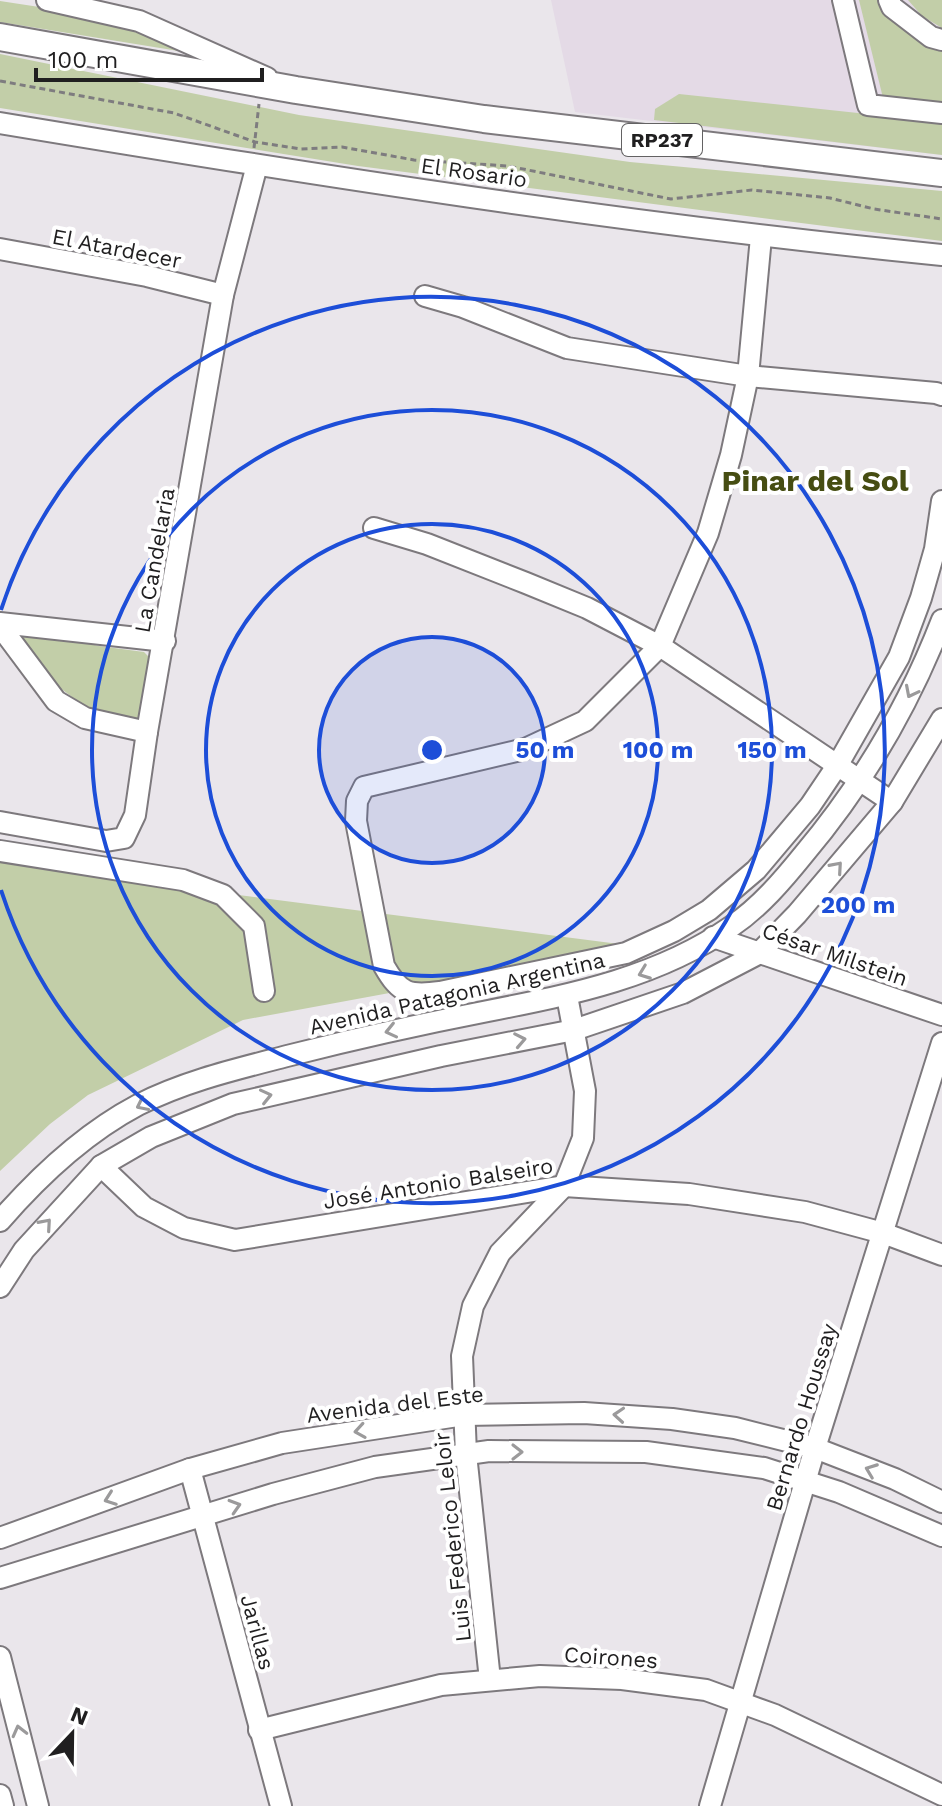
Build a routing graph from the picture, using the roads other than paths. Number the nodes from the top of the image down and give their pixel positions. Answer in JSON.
{"nodes":[{"id":1,"x":47,"y":0,"type":"edge"},
{"id":2,"x":843,"y":0,"type":"edge"},
{"id":3,"x":889,"y":0,"type":"edge"},
{"id":4,"x":0,"y":37,"type":"edge"},
{"id":5,"x":942,"y":40,"type":"edge"},
{"id":6,"x":296,"y":90,"type":"junction"},
{"id":7,"x":942,"y":113,"type":"edge"},
{"id":8,"x":0,"y":123,"type":"edge"},
{"id":9,"x":253,"y":165,"type":"junction"},
{"id":10,"x":942,"y":173,"type":"edge"},
{"id":11,"x":761,"y":237,"type":"junction"},
{"id":12,"x":0,"y":249,"type":"edge"},
{"id":13,"x":942,"y":255,"type":"edge"},
{"id":14,"x":223,"y":295,"type":"junction"},
{"id":15,"x":425,"y":296,"type":"dead end"},
{"id":16,"x":748,"y":376,"type":"junction"},
{"id":17,"x":942,"y":395,"type":"edge"},
{"id":18,"x":942,"y":501,"type":"edge"},
{"id":19,"x":374,"y":528,"type":"dead end"},
{"id":20,"x":942,"y":620,"type":"edge"},
{"id":21,"x":0,"y":624,"type":"edge"},
{"id":22,"x":165,"y":641,"type":"junction"},
{"id":23,"x":660,"y":646,"type":"junction"},
{"id":24,"x":942,"y":719,"type":"edge"},
{"id":25,"x":147,"y":732,"type":"junction"},
{"id":26,"x":837,"y":766,"type":"junction"},
{"id":27,"x":858,"y":780,"type":"junction"},
{"id":28,"x":892,"y":802,"type":"junction"},
{"id":29,"x":0,"y":822,"type":"edge"},
{"id":30,"x":0,"y":851,"type":"edge"},
{"id":31,"x":713,"y":937,"type":"junction"},
{"id":32,"x":758,"y":954,"type":"junction"},
{"id":33,"x":264,"y":991,"type":"dead end"},
{"id":34,"x":567,"y":996,"type":"junction"},
{"id":35,"x":942,"y":1015,"type":"edge"},
{"id":36,"x":574,"y":1030,"type":"junction"},
{"id":37,"x":942,"y":1043,"type":"edge"},
{"id":38,"x":101,"y":1166,"type":"junction"},
{"id":39,"x":564,"y":1186,"type":"junction"},
{"id":40,"x":0,"y":1221,"type":"edge"},
{"id":41,"x":883,"y":1233,"type":"junction"},
{"id":42,"x":942,"y":1255,"type":"edge"},
{"id":43,"x":0,"y":1287,"type":"edge"},
{"id":44,"x":464,"y":1415,"type":"junction"},
{"id":45,"x":815,"y":1448,"type":"junction"},
{"id":46,"x":466,"y":1454,"type":"junction"},
{"id":47,"x":190,"y":1469,"type":"junction"},
{"id":48,"x":806,"y":1481,"type":"junction"},
{"id":49,"x":942,"y":1502,"type":"edge"},
{"id":50,"x":203,"y":1516,"type":"junction"},
{"id":51,"x":942,"y":1536,"type":"edge"},
{"id":52,"x":0,"y":1538,"type":"edge"},
{"id":53,"x":0,"y":1578,"type":"edge"},
{"id":54,"x":0,"y":1657,"type":"edge"},
{"id":55,"x":490,"y":1680,"type":"junction"},
{"id":56,"x":742,"y":1703,"type":"junction"},
{"id":57,"x":259,"y":1730,"type":"junction"},
{"id":58,"x":0,"y":1795,"type":"edge"},
{"id":59,"x":942,"y":1795,"type":"edge"},
{"id":60,"x":3,"y":1806,"type":"edge"},
{"id":61,"x":38,"y":1806,"type":"edge"},
{"id":62,"x":281,"y":1806,"type":"edge"},
{"id":63,"x":710,"y":1806,"type":"edge"}],
"edges":[{"from":1,"to":6,"type":"street"},
{"from":2,"to":7,"type":"street"},
{"from":3,"to":5,"type":"street"},
{"from":4,"to":6,"type":"main road","number":"RP237"},
{"from":6,"to":10,"type":"main road","number":"RP237"},
{"from":8,"to":9,"type":"street","name":"El Rosario"},
{"from":9,"to":11,"type":"street","name":"El Rosario"},
{"from":9,"to":14,"type":"street","name":"La Candelaria"},
{"from":11,"to":13,"type":"street","name":"El Rosario"},
{"from":11,"to":16,"type":"street"},
{"from":12,"to":14,"type":"street","name":"El Atardecer"},
{"from":14,"to":22,"type":"street","name":"La Candelaria"},
{"from":15,"to":16,"type":"street"},
{"from":16,"to":17,"type":"street"},
{"from":16,"to":23,"type":"street"},
{"from":18,"to":26,"type":"street"},
{"from":19,"to":23,"type":"street"},
{"from":20,"to":27,"type":"street","name":"Avenida Patagonia Argentina","one_way":true},
{"from":21,"to":22,"type":"street"},
{"from":21,"to":25,"type":"street"},
{"from":22,"to":25,"type":"street","name":"La Candelaria"},
{"from":23,"to":26,"type":"street"},
{"from":23,"to":26,"type":"street"},
{"from":24,"to":28,"type":"street"},
{"from":25,"to":29,"type":"street","name":"La Candelaria"},
{"from":26,"to":27,"type":"street"},
{"from":27,"to":28,"type":"street"},
{"from":27,"to":31,"type":"street","name":"Avenida Patagonia Argentina"},
{"from":32,"to":28,"type":"street","one_way":true},
{"from":30,"to":33,"type":"street"},
{"from":31,"to":32,"type":"street","name":"César Milstein"},
{"from":31,"to":34,"type":"street","name":"Avenida Patagonia Argentina","one_way":true},
{"from":32,"to":35,"type":"street","name":"César Milstein"},
{"from":32,"to":36,"type":"street"},
{"from":34,"to":36,"type":"street","name":"Luis Federico Leloir"},
{"from":34,"to":40,"type":"street","name":"Avenida Patagonia Argentina","one_way":true},
{"from":38,"to":36,"type":"street","one_way":true},
{"from":36,"to":39,"type":"street","name":"Luis Federico Leloir"},
{"from":37,"to":41,"type":"street","name":"Bernardo Houssay"},
{"from":38,"to":39,"type":"street","name":"José Antonio Balseiro"},
{"from":43,"to":38,"type":"street","one_way":true},
{"from":39,"to":41,"type":"street","name":"José Antonio Balseiro"},
{"from":39,"to":44,"type":"street","name":"Luis Federico Leloir"},
{"from":41,"to":42,"type":"street","name":"José Antonio Balseiro"},
{"from":41,"to":45,"type":"street","name":"Bernardo Houssay"},
{"from":45,"to":44,"type":"street","name":"Avenida del Este","one_way":true},
{"from":44,"to":46,"type":"street","name":"Luis Federico Leloir"},
{"from":44,"to":47,"type":"street","name":"Avenida del Este","one_way":true},
{"from":45,"to":48,"type":"street","name":"Bernardo Houssay"},
{"from":49,"to":45,"type":"street","name":"Avenida del Este","one_way":true},
{"from":46,"to":48,"type":"street","one_way":true},
{"from":50,"to":46,"type":"street","one_way":true},
{"from":46,"to":55,"type":"street","name":"Luis Federico Leloir"},
{"from":47,"to":50,"type":"street","name":"Jarillas"},
{"from":47,"to":52,"type":"street","name":"Avenida del Este","one_way":true},
{"from":48,"to":51,"type":"street"},
{"from":48,"to":56,"type":"street","name":"Bernardo Houssay"},
{"from":50,"to":53,"type":"street"},
{"from":50,"to":57,"type":"street","name":"Jarillas"},
{"from":61,"to":54,"type":"street","one_way":true},
{"from":55,"to":56,"type":"street","name":"Coirones"},
{"from":55,"to":57,"type":"street","name":"Coirones"},
{"from":56,"to":59,"type":"street","name":"Coirones"},
{"from":56,"to":63,"type":"street","name":"Bernardo Houssay"},
{"from":57,"to":62,"type":"street","name":"Jarillas"},
{"from":58,"to":60,"type":"street"}]}
